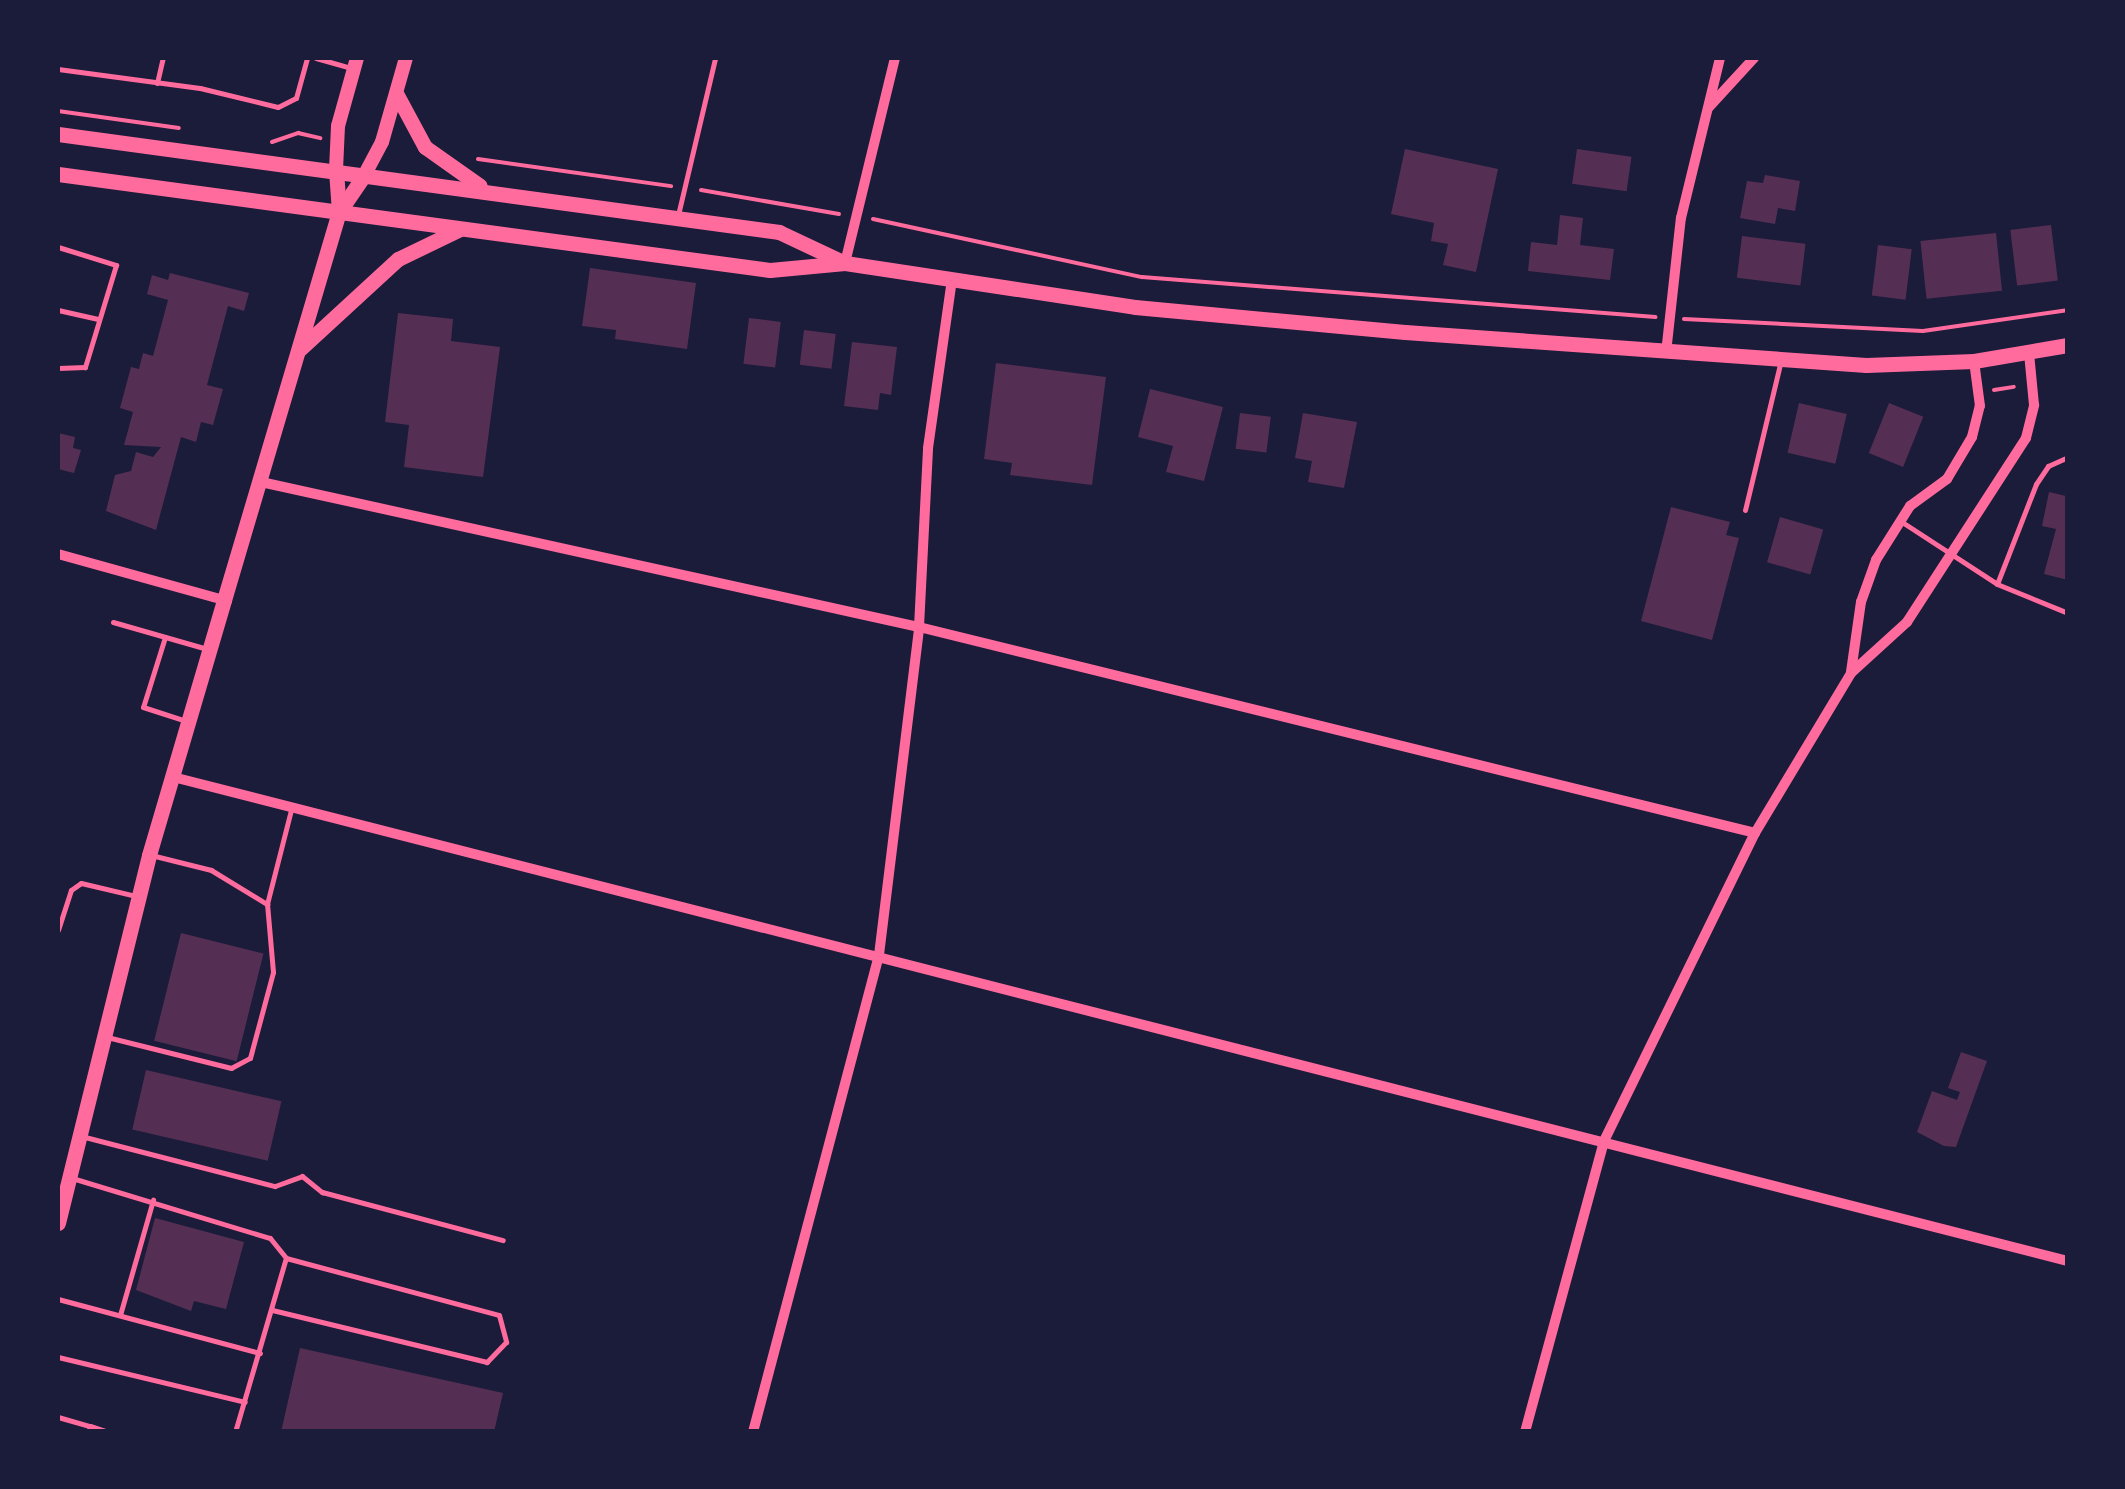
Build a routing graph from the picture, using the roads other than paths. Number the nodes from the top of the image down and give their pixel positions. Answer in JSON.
{"nodes":[{"id":1,"x":163,"y":58,"type":"edge"},
{"id":2,"x":307,"y":58,"type":"edge"},
{"id":3,"x":316,"y":58,"type":"edge"},
{"id":4,"x":406,"y":58,"type":"edge"},
{"id":5,"x":715,"y":58,"type":"edge"},
{"id":6,"x":895,"y":58,"type":"edge"},
{"id":7,"x":1720,"y":58,"type":"edge"},
{"id":8,"x":1754,"y":58,"type":"edge"},
{"id":9,"x":355,"y":63,"type":"edge"},
{"id":10,"x":58,"y":70,"type":"edge"},
{"id":11,"x":157,"y":83,"type":"junction"},
{"id":12,"x":396,"y":95,"type":"junction"},
{"id":13,"x":1705,"y":112,"type":"junction"},
{"id":14,"x":58,"y":134,"type":"edge"},
{"id":15,"x":336,"y":170,"type":"junction"},
{"id":16,"x":58,"y":174,"type":"edge"},
{"id":17,"x":364,"y":174,"type":"junction"},
{"id":18,"x":488,"y":190,"type":"junction"},
{"id":19,"x":339,"y":212,"type":"junction"},
{"id":20,"x":677,"y":218,"type":"junction"},
{"id":21,"x":462,"y":228,"type":"junction"},
{"id":22,"x":58,"y":247,"type":"edge"},
{"id":23,"x":846,"y":264,"type":"junction"},
{"id":24,"x":952,"y":279,"type":"junction"},
{"id":25,"x":58,"y":310,"type":"edge"},
{"id":26,"x":99,"y":320,"type":"junction"},
{"id":27,"x":2068,"y":346,"type":"edge"},
{"id":28,"x":297,"y":352,"type":"junction"},
{"id":29,"x":1666,"y":353,"type":"junction"},
{"id":30,"x":2029,"y":353,"type":"junction"},
{"id":31,"x":1780,"y":361,"type":"junction"},
{"id":32,"x":1974,"y":361,"type":"junction"},
{"id":33,"x":58,"y":368,"type":"edge"},
{"id":34,"x":2068,"y":457,"type":"edge"},
{"id":35,"x":261,"y":482,"type":"junction"},
{"id":36,"x":1745,"y":510,"type":"dead end"},
{"id":37,"x":1899,"y":520,"type":"junction"},
{"id":38,"x":1951,"y":550,"type":"junction"},
{"id":39,"x":58,"y":554,"type":"edge"},
{"id":40,"x":1997,"y":584,"type":"junction"},
{"id":41,"x":224,"y":600,"type":"junction"},
{"id":42,"x":2068,"y":613,"type":"edge"},
{"id":43,"x":113,"y":622,"type":"dead end"},
{"id":44,"x":919,"y":628,"type":"junction"},
{"id":45,"x":166,"y":637,"type":"junction"},
{"id":46,"x":210,"y":650,"type":"junction"},
{"id":47,"x":1851,"y":673,"type":"junction"},
{"id":48,"x":189,"y":722,"type":"junction"},
{"id":49,"x":174,"y":777,"type":"junction"},
{"id":50,"x":292,"y":807,"type":"junction"},
{"id":51,"x":1755,"y":833,"type":"junction"},
{"id":52,"x":150,"y":854,"type":"junction"},
{"id":53,"x":139,"y":897,"type":"junction"},
{"id":54,"x":267,"y":904,"type":"junction"},
{"id":55,"x":58,"y":930,"type":"edge"},
{"id":56,"x":879,"y":955,"type":"junction"},
{"id":57,"x":104,"y":1036,"type":"junction"},
{"id":58,"x":79,"y":1135,"type":"junction"},
{"id":59,"x":1604,"y":1141,"type":"junction"},
{"id":60,"x":69,"y":1177,"type":"junction"},
{"id":61,"x":152,"y":1200,"type":"junction"},
{"id":62,"x":58,"y":1223,"type":"edge"},
{"id":63,"x":502,"y":1240,"type":"dead end"},
{"id":64,"x":286,"y":1258,"type":"junction"},
{"id":65,"x":2068,"y":1261,"type":"edge"},
{"id":66,"x":58,"y":1299,"type":"edge"},
{"id":67,"x":272,"y":1310,"type":"junction"},
{"id":68,"x":120,"y":1316,"type":"junction"},
{"id":69,"x":260,"y":1352,"type":"junction"},
{"id":70,"x":58,"y":1357,"type":"edge"},
{"id":71,"x":245,"y":1402,"type":"junction"},
{"id":72,"x":58,"y":1416,"type":"edge"},
{"id":73,"x":89,"y":1429,"type":"edge"},
{"id":74,"x":108,"y":1432,"type":"edge"},
{"id":75,"x":235,"y":1432,"type":"edge"},
{"id":76,"x":753,"y":1432,"type":"edge"},
{"id":77,"x":1525,"y":1432,"type":"edge"}],
"edges":[{"from":1,"to":11,"type":"lane"},
{"from":2,"to":11,"type":"lane"},
{"from":3,"to":9,"type":"lane"},
{"from":4,"to":12,"type":"main road"},
{"from":5,"to":20,"type":"lane"},
{"from":6,"to":23,"type":"street"},
{"from":7,"to":13,"type":"street"},
{"from":8,"to":13,"type":"street"},
{"from":9,"to":15,"type":"main road"},
{"from":10,"to":11,"type":"lane"},
{"from":12,"to":17,"type":"main road"},
{"from":12,"to":18,"type":"main road"},
{"from":13,"to":29,"type":"street"},
{"from":14,"to":15,"type":"main road"},
{"from":15,"to":17,"type":"main road"},
{"from":15,"to":19,"type":"main road"},
{"from":16,"to":19,"type":"main road"},
{"from":17,"to":18,"type":"main road"},
{"from":17,"to":19,"type":"main road"},
{"from":18,"to":20,"type":"main road"},
{"from":19,"to":21,"type":"main road"},
{"from":19,"to":28,"type":"main road"},
{"from":20,"to":23,"type":"main road"},
{"from":21,"to":23,"type":"main road"},
{"from":21,"to":28,"type":"main road"},
{"from":22,"to":26,"type":"lane"},
{"from":23,"to":24,"type":"main road"},
{"from":24,"to":29,"type":"main road"},
{"from":24,"to":44,"type":"street"},
{"from":25,"to":26,"type":"lane"},
{"from":26,"to":33,"type":"lane"},
{"from":27,"to":30,"type":"main road"},
{"from":28,"to":35,"type":"main road"},
{"from":29,"to":31,"type":"main road"},
{"from":30,"to":32,"type":"main road"},
{"from":30,"to":38,"type":"street"},
{"from":31,"to":32,"type":"main road"},
{"from":31,"to":36,"type":"lane"},
{"from":32,"to":37,"type":"street"},
{"from":34,"to":40,"type":"lane"},
{"from":35,"to":41,"type":"main road"},
{"from":35,"to":44,"type":"street"},
{"from":37,"to":38,"type":"lane"},
{"from":37,"to":47,"type":"street"},
{"from":38,"to":40,"type":"lane"},
{"from":38,"to":47,"type":"street"},
{"from":39,"to":41,"type":"street"},
{"from":40,"to":42,"type":"lane"},
{"from":41,"to":46,"type":"main road"},
{"from":43,"to":45,"type":"lane"},
{"from":44,"to":51,"type":"street"},
{"from":44,"to":56,"type":"street"},
{"from":45,"to":46,"type":"lane"},
{"from":45,"to":48,"type":"lane"},
{"from":46,"to":48,"type":"main road"},
{"from":47,"to":51,"type":"street"},
{"from":48,"to":49,"type":"main road"},
{"from":49,"to":50,"type":"street"},
{"from":49,"to":52,"type":"main road"},
{"from":50,"to":54,"type":"lane"},
{"from":50,"to":56,"type":"street"},
{"from":51,"to":59,"type":"street"},
{"from":52,"to":53,"type":"main road"},
{"from":52,"to":54,"type":"lane"},
{"from":53,"to":55,"type":"lane"},
{"from":53,"to":57,"type":"main road"},
{"from":54,"to":57,"type":"lane"},
{"from":56,"to":59,"type":"street"},
{"from":56,"to":76,"type":"street"},
{"from":57,"to":58,"type":"main road"},
{"from":58,"to":60,"type":"main road"},
{"from":58,"to":63,"type":"lane"},
{"from":59,"to":65,"type":"street"},
{"from":59,"to":77,"type":"street"},
{"from":60,"to":61,"type":"lane"},
{"from":60,"to":62,"type":"main road"},
{"from":61,"to":64,"type":"lane"},
{"from":61,"to":68,"type":"lane"},
{"from":64,"to":67,"type":"lane"},
{"from":64,"to":67,"type":"lane"},
{"from":66,"to":68,"type":"lane"},
{"from":67,"to":69,"type":"lane"},
{"from":68,"to":69,"type":"lane"},
{"from":69,"to":71,"type":"lane"},
{"from":70,"to":71,"type":"lane"},
{"from":71,"to":75,"type":"lane"},
{"from":72,"to":73,"type":"lane"},
{"from":73,"to":74,"type":"lane"}]}
